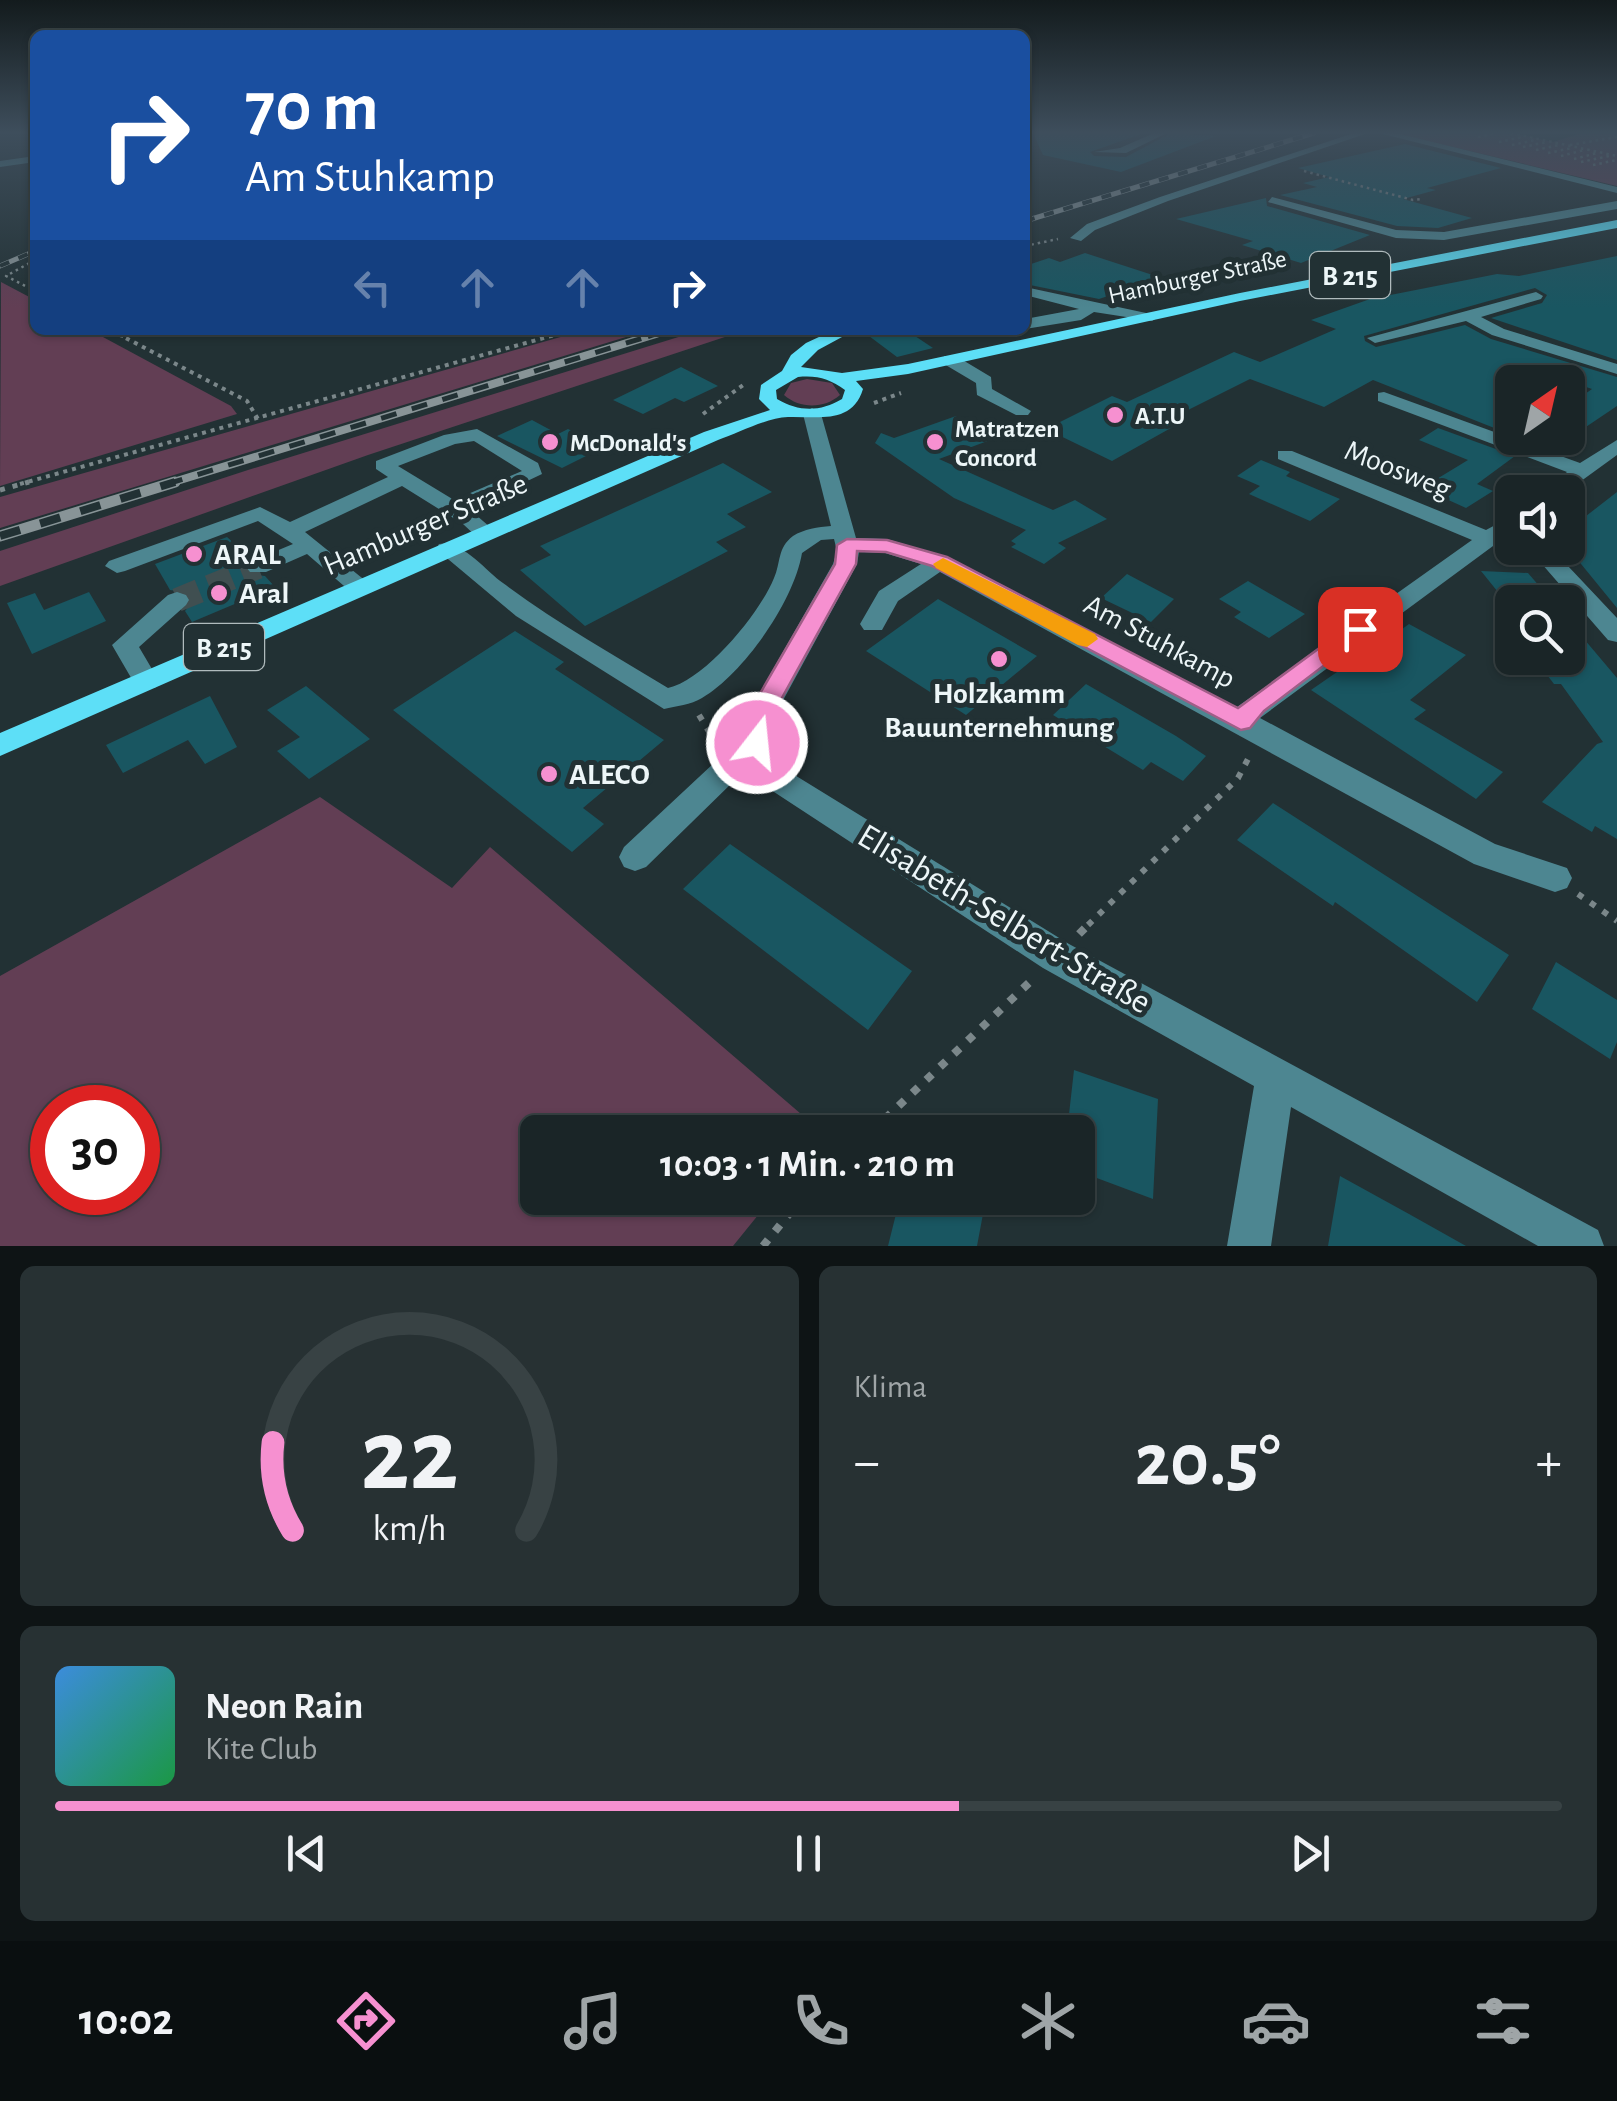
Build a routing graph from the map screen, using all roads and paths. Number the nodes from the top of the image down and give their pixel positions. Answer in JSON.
{"nodes":[{"id":1,"x":1188,"y":191,"type":"edge"},
{"id":2,"x":1379,"y":191,"type":"edge"},
{"id":3,"x":1422,"y":199,"type":"dead end"},
{"id":4,"x":1272,"y":200,"type":"dead end"},
{"id":5,"x":1617,"y":205,"type":"edge"},
{"id":6,"x":1617,"y":224,"type":"edge"},
{"id":7,"x":1076,"y":238,"type":"joint"},
{"id":8,"x":1408,"y":238,"type":"dead end"},
{"id":9,"x":1030,"y":245,"type":"edge"},
{"id":10,"x":1462,"y":254,"type":"junction"},
{"id":11,"x":30,"y":263,"type":"edge"},
{"id":12,"x":30,"y":288,"type":"edge"},
{"id":13,"x":1030,"y":292,"type":"edge"},
{"id":14,"x":1536,"y":296,"type":"dead end"},
{"id":15,"x":1099,"y":309,"type":"junction"},
{"id":16,"x":1152,"y":316,"type":"junction"},
{"id":17,"x":1468,"y":316,"type":"junction"},
{"id":18,"x":1125,"y":322,"type":"junction"},
{"id":19,"x":1030,"y":323,"type":"edge"},
{"id":20,"x":120,"y":335,"type":"edge"},
{"id":21,"x":555,"y":335,"type":"edge"},
{"id":22,"x":838,"y":335,"type":"edge"},
{"id":23,"x":1376,"y":338,"type":"dead end"},
{"id":24,"x":814,"y":347,"type":"junction"},
{"id":25,"x":950,"y":360,"type":"junction"},
{"id":26,"x":1617,"y":368,"type":"edge"},
{"id":27,"x":815,"y":372,"type":"junction"},
{"id":28,"x":790,"y":374,"type":"junction"},
{"id":29,"x":914,"y":389,"type":"dead end"},
{"id":30,"x":853,"y":392,"type":"junction"},
{"id":31,"x":1384,"y":396,"type":"dead end"},
{"id":32,"x":768,"y":400,"type":"junction"},
{"id":33,"x":786,"y":411,"type":"junction"},
{"id":34,"x":1022,"y":411,"type":"dead end"},
{"id":35,"x":812,"y":414,"type":"junction"},
{"id":36,"x":258,"y":418,"type":"junction"},
{"id":37,"x":710,"y":436,"type":"junction"},
{"id":38,"x":1617,"y":446,"type":"edge"},
{"id":39,"x":1285,"y":455,"type":"dead end"},
{"id":40,"x":1583,"y":470,"type":"junction"},
{"id":41,"x":1576,"y":475,"type":"edge"},
{"id":42,"x":403,"y":478,"type":"junction"},
{"id":43,"x":0,"y":490,"type":"edge"},
{"id":44,"x":453,"y":508,"type":"junction"},
{"id":45,"x":1495,"y":527,"type":"edge"},
{"id":46,"x":289,"y":531,"type":"junction"},
{"id":47,"x":486,"y":533,"type":"junction"},
{"id":48,"x":1495,"y":536,"type":"edge"},
{"id":49,"x":845,"y":538,"type":"junction"},
{"id":50,"x":310,"y":545,"type":"junction"},
{"id":51,"x":447,"y":549,"type":"junction"},
{"id":52,"x":939,"y":562,"type":"junction"},
{"id":53,"x":1554,"y":565,"type":"edge"},
{"id":54,"x":118,"y":566,"type":"dead end"},
{"id":55,"x":258,"y":567,"type":"tunnel mouth"},
{"id":56,"x":358,"y":588,"type":"junction"},
{"id":57,"x":177,"y":600,"type":"tunnel mouth"},
{"id":58,"x":873,"y":624,"type":"dead end"},
{"id":59,"x":1617,"y":634,"type":"edge"},
{"id":60,"x":146,"y":681,"type":"junction"},
{"id":61,"x":690,"y":693,"type":"junction"},
{"id":62,"x":1241,"y":721,"type":"junction"},
{"id":63,"x":0,"y":745,"type":"edge"},
{"id":64,"x":748,"y":761,"type":"junction"},
{"id":65,"x":636,"y":857,"type":"dead end"},
{"id":66,"x":1556,"y":878,"type":"joint"},
{"id":67,"x":1617,"y":920,"type":"edge"},
{"id":68,"x":1072,"y":941,"type":"dead end"},
{"id":69,"x":1032,"y":980,"type":"dead end"},
{"id":70,"x":1276,"y":1075,"type":"junction"},
{"id":71,"x":889,"y":1115,"type":"edge"},
{"id":72,"x":788,"y":1215,"type":"edge"},
{"id":73,"x":763,"y":1246,"type":"edge"},
{"id":74,"x":1249,"y":1246,"type":"edge"},
{"id":75,"x":1582,"y":1246,"type":"edge"}],
"edges":[{"from":1,"to":7,"type":"street"},
{"from":2,"to":3,"type":"path"},
{"from":4,"to":5,"type":"street"},
{"from":6,"to":10,"type":"main road","name":"Hamburger Straße","number":"B 215"},
{"from":7,"to":9,"type":"path"},
{"from":8,"to":10,"type":"street"},
{"from":10,"to":16,"type":"main road","name":"Hamburger Straße","number":"B 215"},
{"from":11,"to":12,"type":"path"},
{"from":13,"to":15,"type":"street"},
{"from":14,"to":17,"type":"street"},
{"from":15,"to":16,"type":"street"},
{"from":15,"to":18,"type":"street"},
{"from":15,"to":19,"type":"street"},
{"from":16,"to":18,"type":"main road","name":"Hamburger Straße","number":"B 215"},
{"from":17,"to":23,"type":"street"},
{"from":17,"to":26,"type":"street"},
{"from":18,"to":25,"type":"main road","name":"Hamburger Straße","number":"B 215"},
{"from":20,"to":36,"type":"path"},
{"from":21,"to":36,"type":"path"},
{"from":22,"to":24,"type":"main road"},
{"from":24,"to":27,"type":"main road"},
{"from":24,"to":28,"type":"main road"},
{"from":25,"to":30,"type":"main road","name":"Hamburger Straße","number":"B 215"},
{"from":25,"to":34,"type":"street"},
{"from":27,"to":28,"type":"main road"},
{"from":27,"to":30,"type":"main road"},
{"from":28,"to":32,"type":"main road","name":"Hamburger Straße"},
{"from":29,"to":30,"type":"path"},
{"from":30,"to":35,"type":"main road","name":"Hamburger Straße"},
{"from":31,"to":40,"type":"street"},
{"from":32,"to":33,"type":"main road"},
{"from":32,"to":37,"type":"main road","name":"Hamburger Straße","number":"B 215"},
{"from":33,"to":35,"type":"main road"},
{"from":33,"to":37,"type":"main road","name":"Hamburger Straße","number":"B 215"},
{"from":35,"to":49,"type":"street"},
{"from":36,"to":43,"type":"path"},
{"from":37,"to":47,"type":"main road","name":"Hamburger Straße","number":"B 215"},
{"from":38,"to":40,"type":"street"},
{"from":39,"to":45,"type":"street","name":"Moosweg"},
{"from":40,"to":41,"type":"street"},
{"from":42,"to":44,"type":"street"},
{"from":42,"to":44,"type":"street"},
{"from":42,"to":46,"type":"street"},
{"from":44,"to":47,"type":"street"},
{"from":46,"to":50,"type":"street"},
{"from":46,"to":54,"type":"street"},
{"from":47,"to":51,"type":"main road","name":"Hamburger Straße","number":"B 215"},
{"from":48,"to":62,"type":"street","name":"Am Stuhkamp"},
{"from":49,"to":52,"type":"street","name":"Am Stuhkamp"},
{"from":49,"to":61,"type":"street"},
{"from":49,"to":64,"type":"street"},
{"from":50,"to":55,"type":"street"},
{"from":50,"to":56,"type":"street"},
{"from":51,"to":56,"type":"main road","name":"Hamburger Straße","number":"B 215"},
{"from":51,"to":61,"type":"street"},
{"from":52,"to":58,"type":"street"},
{"from":52,"to":62,"type":"street","name":"Am Stuhkamp"},
{"from":53,"to":59,"type":"street"},
{"from":56,"to":60,"type":"main road","name":"Hamburger Straße","number":"B 215"},
{"from":57,"to":60,"type":"street"},
{"from":60,"to":63,"type":"main road","name":"Hamburger Straße","number":"B 215"},
{"from":61,"to":64,"type":"path"},
{"from":62,"to":66,"type":"street"},
{"from":62,"to":68,"type":"path"},
{"from":64,"to":65,"type":"street"},
{"from":64,"to":70,"type":"street","name":"Elisabeth-Selbert-Straße"},
{"from":66,"to":67,"type":"path"},
{"from":69,"to":71,"type":"path"},
{"from":70,"to":74,"type":"street"},
{"from":70,"to":75,"type":"street","name":"Elisabeth-Selbert-Straße"},
{"from":72,"to":73,"type":"path"}]}
